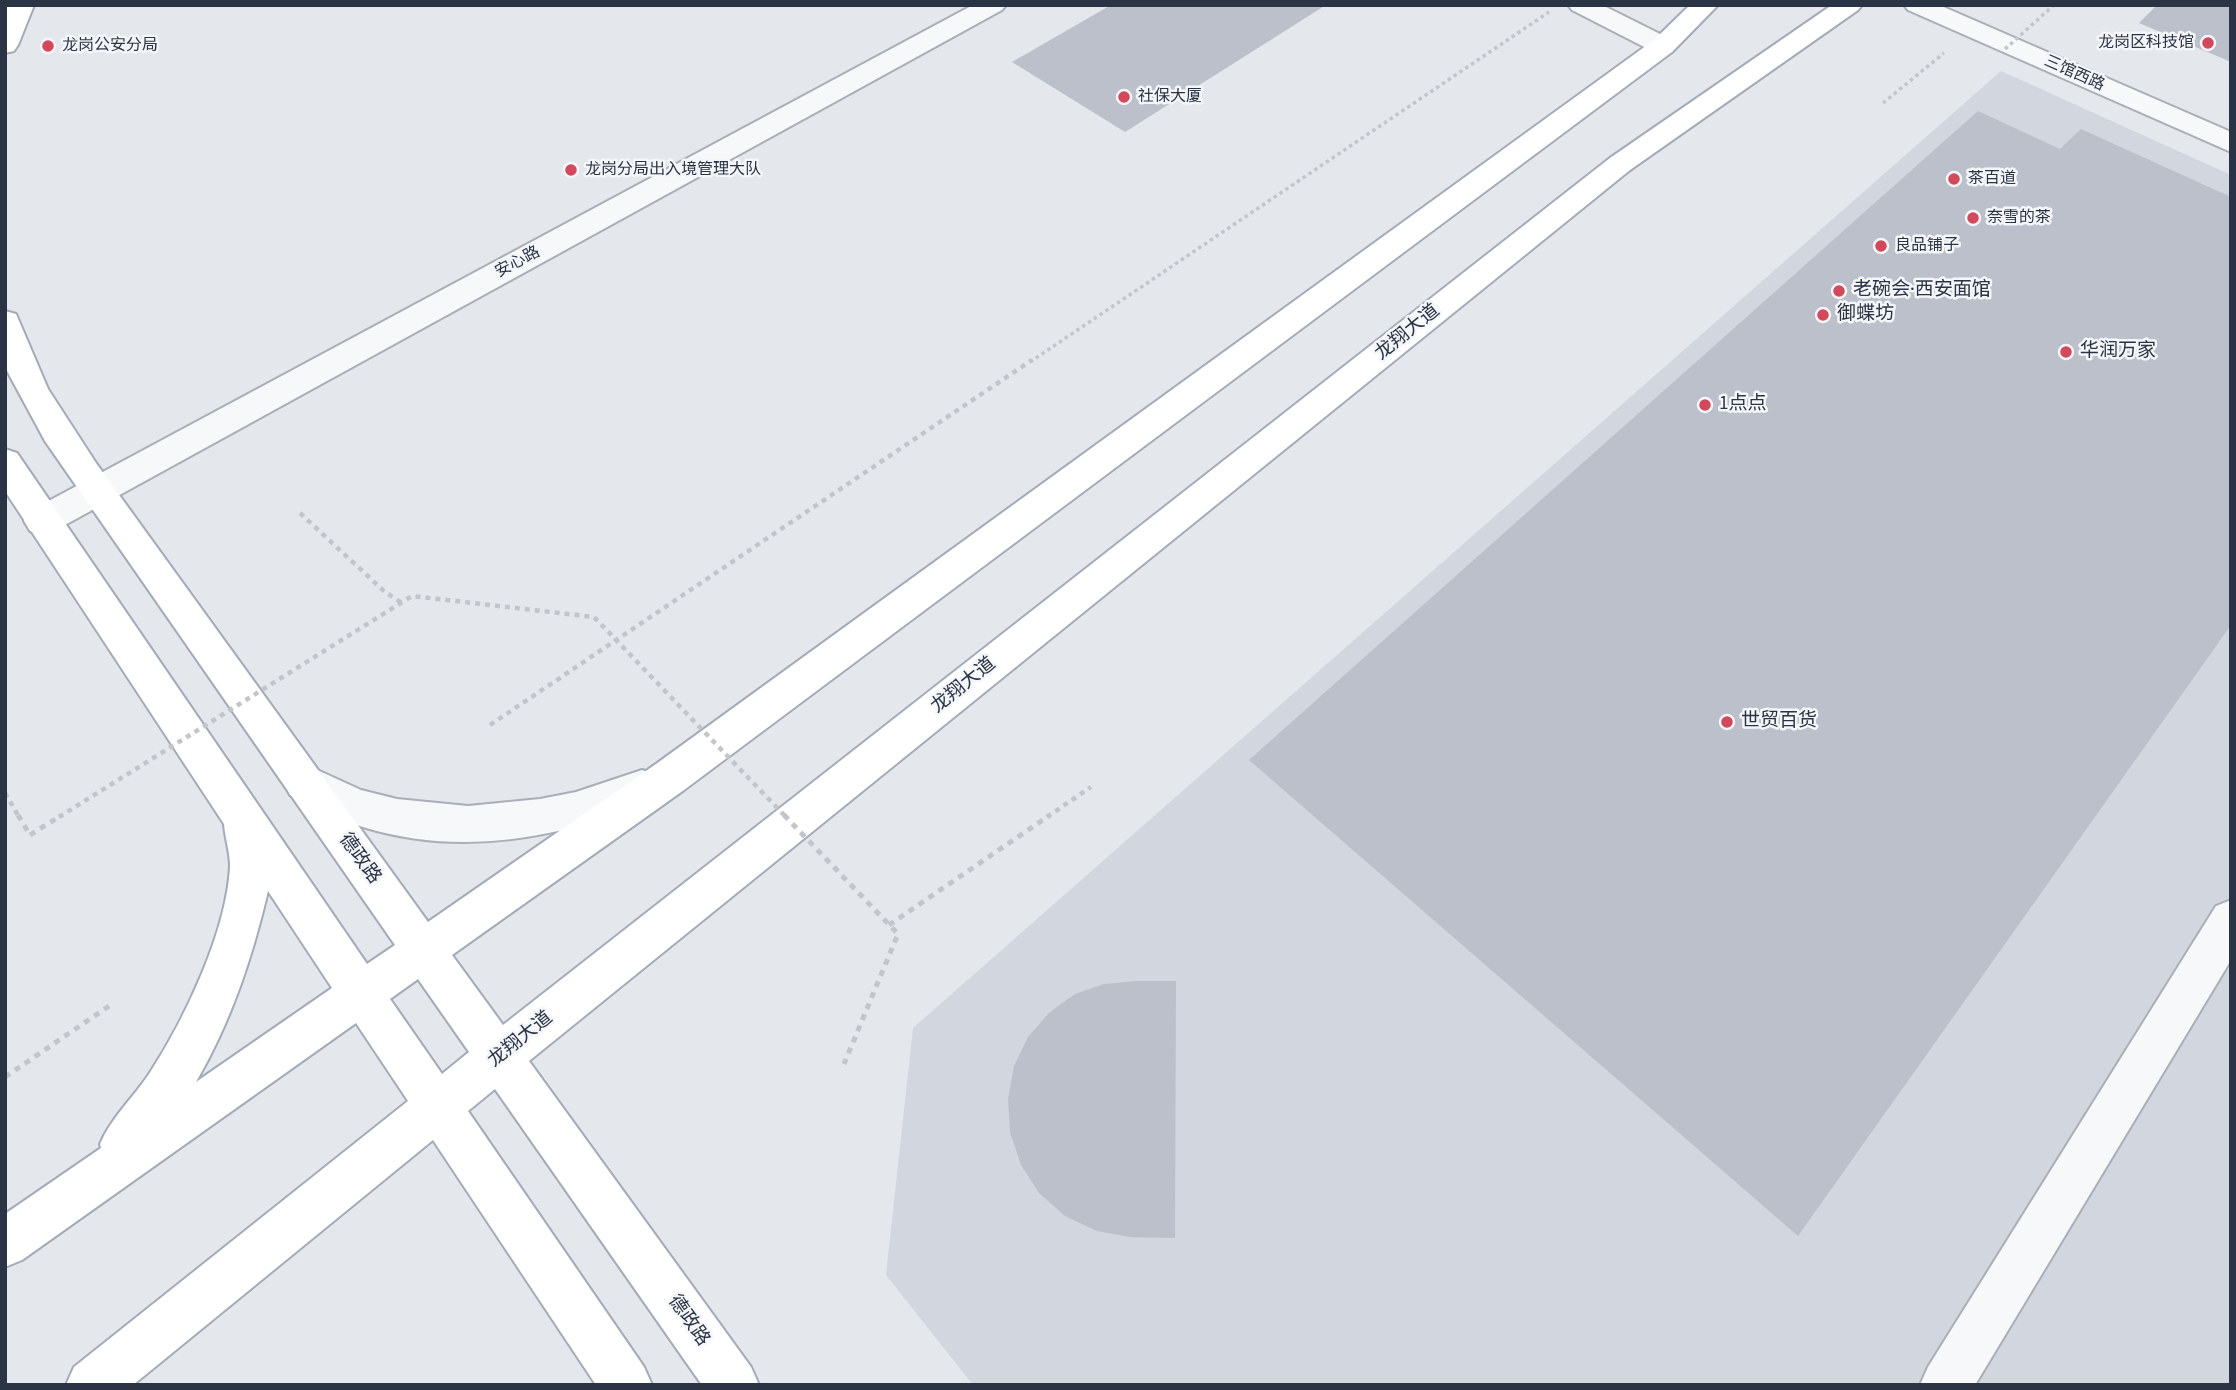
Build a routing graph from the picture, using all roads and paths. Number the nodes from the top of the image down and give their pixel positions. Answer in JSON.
{"nodes":[{"id":1,"x":21,"y":5,"type":"edge"},
{"id":2,"x":993,"y":5,"type":"edge"},
{"id":3,"x":1558,"y":5,"type":"edge"},
{"id":4,"x":1581,"y":5,"type":"edge"},
{"id":5,"x":1705,"y":5,"type":"edge"},
{"id":6,"x":1849,"y":5,"type":"edge"},
{"id":7,"x":1917,"y":5,"type":"edge"},
{"id":8,"x":1967,"y":5,"type":"edge"},
{"id":9,"x":2054,"y":5,"type":"edge"},
{"id":10,"x":5,"y":45,"type":"edge"},
{"id":11,"x":1663,"y":46,"type":"junction"},
{"id":12,"x":2005,"y":49,"type":"dead end"},
{"id":13,"x":1947,"y":51,"type":"dead end"},
{"id":14,"x":1883,"y":103,"type":"dead end"},
{"id":15,"x":2231,"y":120,"type":"edge"},
{"id":16,"x":2231,"y":143,"type":"edge"},
{"id":17,"x":5,"y":322,"type":"edge"},
{"id":18,"x":5,"y":462,"type":"edge"},
{"id":19,"x":97,"y":492,"type":"junction"},
{"id":20,"x":300,"y":513,"type":"dead end"},
{"id":21,"x":42,"y":521,"type":"junction"},
{"id":22,"x":402,"y":603,"type":"junction"},
{"id":23,"x":490,"y":725,"type":"dead end"},
{"id":24,"x":670,"y":777,"type":"junction"},
{"id":25,"x":304,"y":782,"type":"junction"},
{"id":26,"x":1091,"y":787,"type":"dead end"},
{"id":27,"x":5,"y":793,"type":"edge"},
{"id":28,"x":243,"y":818,"type":"junction"},
{"id":29,"x":2231,"y":919,"type":"edge"},
{"id":30,"x":889,"y":925,"type":"junction"},
{"id":31,"x":423,"y":951,"type":"junction"},
{"id":32,"x":362,"y":993,"type":"junction"},
{"id":33,"x":112,"y":1004,"type":"dead end"},
{"id":34,"x":499,"y":1057,"type":"junction"},
{"id":35,"x":844,"y":1064,"type":"dead end"},
{"id":36,"x":5,"y":1077,"type":"edge"},
{"id":37,"x":439,"y":1106,"type":"junction"},
{"id":38,"x":86,"y":1184,"type":"junction"},
{"id":39,"x":5,"y":1243,"type":"edge"},
{"id":40,"x":92,"y":1385,"type":"edge"},
{"id":41,"x":626,"y":1385,"type":"edge"},
{"id":42,"x":733,"y":1385,"type":"edge"},
{"id":43,"x":1946,"y":1385,"type":"edge"}],
"edges":[{"from":1,"to":10,"type":"main road"},
{"from":2,"to":19,"type":"street","name":"安心路"},
{"from":3,"to":23,"type":"path"},
{"from":4,"to":11,"type":"street"},
{"from":5,"to":11,"type":"main road"},
{"from":6,"to":34,"type":"main road","name":"龙翔大道"},
{"from":7,"to":16,"type":"street","name":"三馆西路"},
{"from":8,"to":15,"type":"street","name":"三馆西路"},
{"from":9,"to":12,"type":"path","bridge":true},
{"from":11,"to":24,"type":"main road"},
{"from":13,"to":14,"type":"path"},
{"from":17,"to":19,"type":"main road","name":"德政路"},
{"from":18,"to":21,"type":"main road"},
{"from":19,"to":21,"type":"street","name":"安心路"},
{"from":19,"to":25,"type":"main road","name":"德政路"},
{"from":20,"to":22,"type":"path"},
{"from":21,"to":28,"type":"main road"},
{"from":22,"to":27,"type":"path","bridge":true},
{"from":22,"to":30,"type":"path","bridge":true},
{"from":24,"to":25,"type":"street"},
{"from":24,"to":31,"type":"main road"},
{"from":25,"to":31,"type":"main road","name":"德政路"},
{"from":26,"to":30,"type":"path"},
{"from":28,"to":32,"type":"main road"},
{"from":28,"to":38,"type":"main road"},
{"from":29,"to":43,"type":"street"},
{"from":30,"to":35,"type":"path","bridge":true},
{"from":31,"to":32,"type":"main road"},
{"from":31,"to":34,"type":"main road","name":"德政路"},
{"from":32,"to":37,"type":"main road"},
{"from":32,"to":38,"type":"main road"},
{"from":33,"to":36,"type":"path"},
{"from":34,"to":37,"type":"main road","name":"龙翔大道"},
{"from":34,"to":42,"type":"main road","name":"德政路"},
{"from":37,"to":40,"type":"main road","name":"龙翔大道"},
{"from":37,"to":41,"type":"main road"},
{"from":38,"to":39,"type":"main road"}]}
